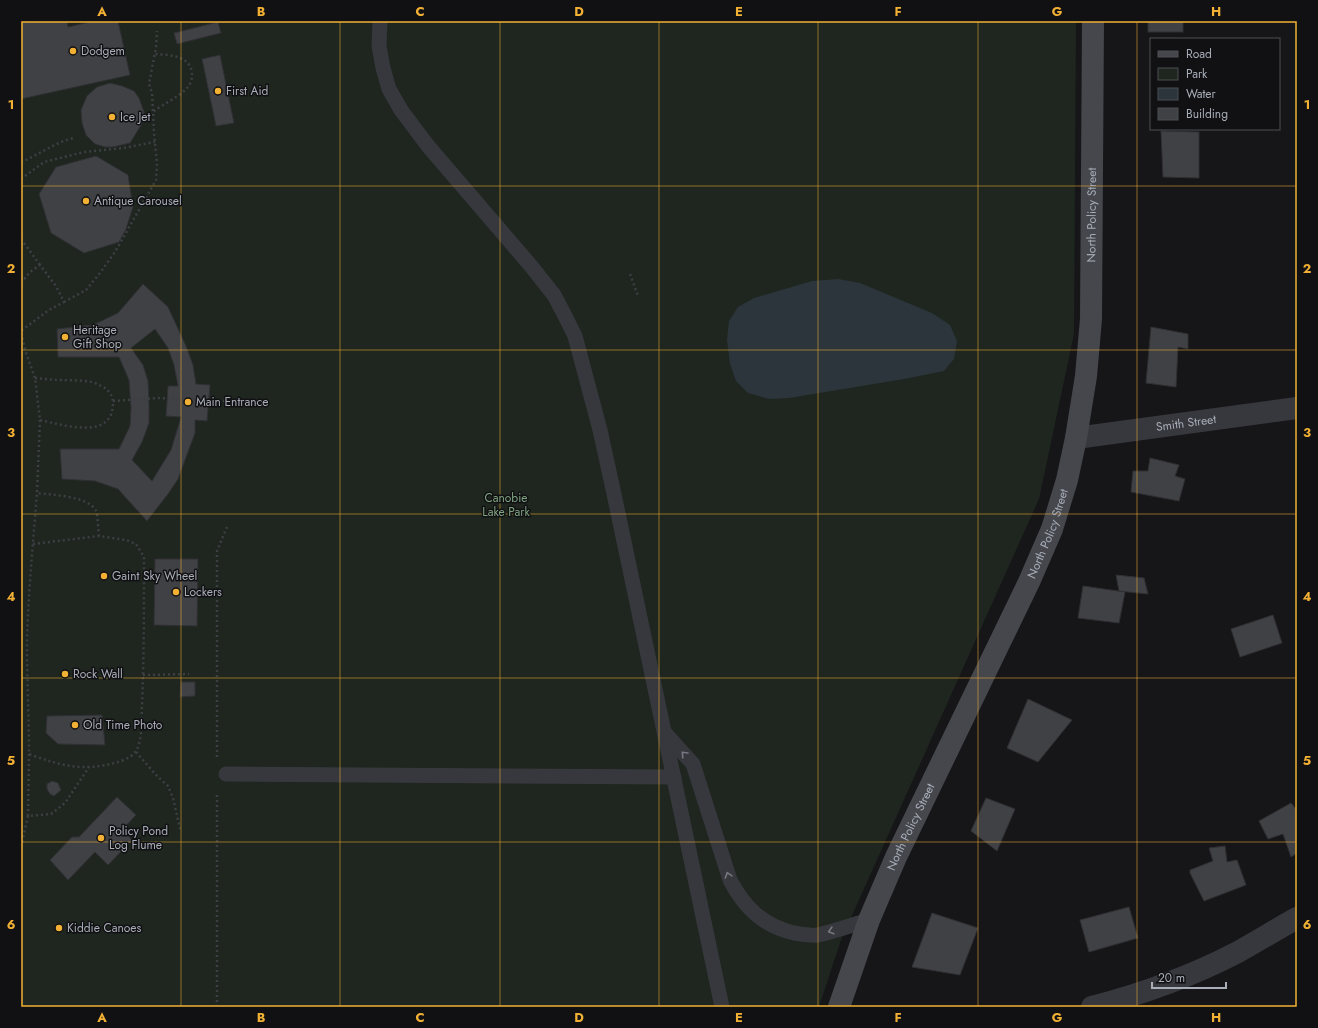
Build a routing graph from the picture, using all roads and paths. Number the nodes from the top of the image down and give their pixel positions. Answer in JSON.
{"nodes":[{"id":1,"x":380,"y":21,"type":"edge"},
{"id":2,"x":1094,"y":21,"type":"edge"},
{"id":3,"x":157,"y":31,"type":"dead end"},
{"id":4,"x":154,"y":54,"type":"junction"},
{"id":5,"x":153,"y":112,"type":"junction"},
{"id":6,"x":74,"y":138,"type":"dead end"},
{"id":7,"x":155,"y":142,"type":"junction"},
{"id":8,"x":21,"y":162,"type":"edge"},
{"id":9,"x":21,"y":179,"type":"edge"},
{"id":10,"x":21,"y":239,"type":"edge"},
{"id":11,"x":40,"y":265,"type":"junction"},
{"id":12,"x":630,"y":274,"type":"dead end"},
{"id":13,"x":21,"y":283,"type":"edge"},
{"id":14,"x":638,"y":296,"type":"dead end"},
{"id":15,"x":64,"y":302,"type":"junction"},
{"id":16,"x":21,"y":332,"type":"edge"},
{"id":17,"x":26,"y":353,"type":"junction"},
{"id":18,"x":21,"y":354,"type":"edge"},
{"id":19,"x":35,"y":378,"type":"junction"},
{"id":20,"x":114,"y":400,"type":"junction"},
{"id":21,"x":227,"y":401,"type":"dead end"},
{"id":22,"x":1297,"y":408,"type":"edge"},
{"id":23,"x":40,"y":420,"type":"junction"},
{"id":24,"x":1076,"y":438,"type":"junction"},
{"id":25,"x":37,"y":493,"type":"junction"},
{"id":26,"x":227,"y":527,"type":"dead end"},
{"id":27,"x":99,"y":536,"type":"junction"},
{"id":28,"x":33,"y":544,"type":"junction"},
{"id":29,"x":217,"y":551,"type":"dead end"},
{"id":30,"x":189,"y":674,"type":"dead end"},
{"id":31,"x":143,"y":675,"type":"junction"},
{"id":32,"x":665,"y":733,"type":"junction"},
{"id":33,"x":136,"y":752,"type":"junction"},
{"id":34,"x":29,"y":754,"type":"junction"},
{"id":35,"x":89,"y":767,"type":"junction"},
{"id":36,"x":226,"y":774,"type":"dead end"},
{"id":37,"x":674,"y":777,"type":"junction"},
{"id":38,"x":28,"y":816,"type":"junction"},
{"id":39,"x":180,"y":829,"type":"dead end"},
{"id":40,"x":21,"y":830,"type":"edge"},
{"id":41,"x":25,"y":831,"type":"junction"},
{"id":42,"x":21,"y":847,"type":"edge"},
{"id":43,"x":1297,"y":918,"type":"edge"},
{"id":44,"x":869,"y":920,"type":"junction"},
{"id":45,"x":723,"y":1005,"type":"edge"},
{"id":46,"x":838,"y":1007,"type":"edge"},
{"id":47,"x":1092,"y":1007,"type":"edge"}],
"edges":[{"from":1,"to":32,"type":"lane"},
{"from":2,"to":24,"type":"street","name":"North Policy Street"},
{"from":3,"to":4,"type":"path"},
{"from":4,"to":5,"type":"path"},
{"from":4,"to":5,"type":"path"},
{"from":5,"to":7,"type":"path"},
{"from":6,"to":8,"type":"path"},
{"from":7,"to":9,"type":"path"},
{"from":7,"to":15,"type":"path"},
{"from":10,"to":11,"type":"path"},
{"from":11,"to":13,"type":"path"},
{"from":11,"to":15,"type":"path"},
{"from":12,"to":14,"type":"path"},
{"from":15,"to":16,"type":"path"},
{"from":16,"to":17,"type":"path"},
{"from":17,"to":18,"type":"path"},
{"from":17,"to":19,"type":"path"},
{"from":19,"to":20,"type":"path"},
{"from":19,"to":23,"type":"path"},
{"from":20,"to":21,"type":"path"},
{"from":20,"to":23,"type":"path"},
{"from":22,"to":24,"type":"street","name":"Smith Street"},
{"from":23,"to":25,"type":"path"},
{"from":24,"to":44,"type":"street","name":"North Policy Street"},
{"from":25,"to":27,"type":"path"},
{"from":25,"to":28,"type":"path"},
{"from":26,"to":29,"type":"path"},
{"from":27,"to":28,"type":"path"},
{"from":27,"to":31,"type":"path"},
{"from":28,"to":34,"type":"path"},
{"from":30,"to":31,"type":"path"},
{"from":31,"to":33,"type":"path"},
{"from":32,"to":37,"type":"lane"},
{"from":44,"to":32,"type":"lane","one_way":true},
{"from":33,"to":35,"type":"path"},
{"from":33,"to":39,"type":"path"},
{"from":34,"to":35,"type":"path"},
{"from":34,"to":38,"type":"path"},
{"from":35,"to":38,"type":"path"},
{"from":36,"to":37,"type":"lane"},
{"from":37,"to":45,"type":"lane"},
{"from":38,"to":41,"type":"path"},
{"from":40,"to":41,"type":"path"},
{"from":41,"to":42,"type":"path"},
{"from":43,"to":47,"type":"street"},
{"from":44,"to":46,"type":"street","name":"North Policy Street"}]}
